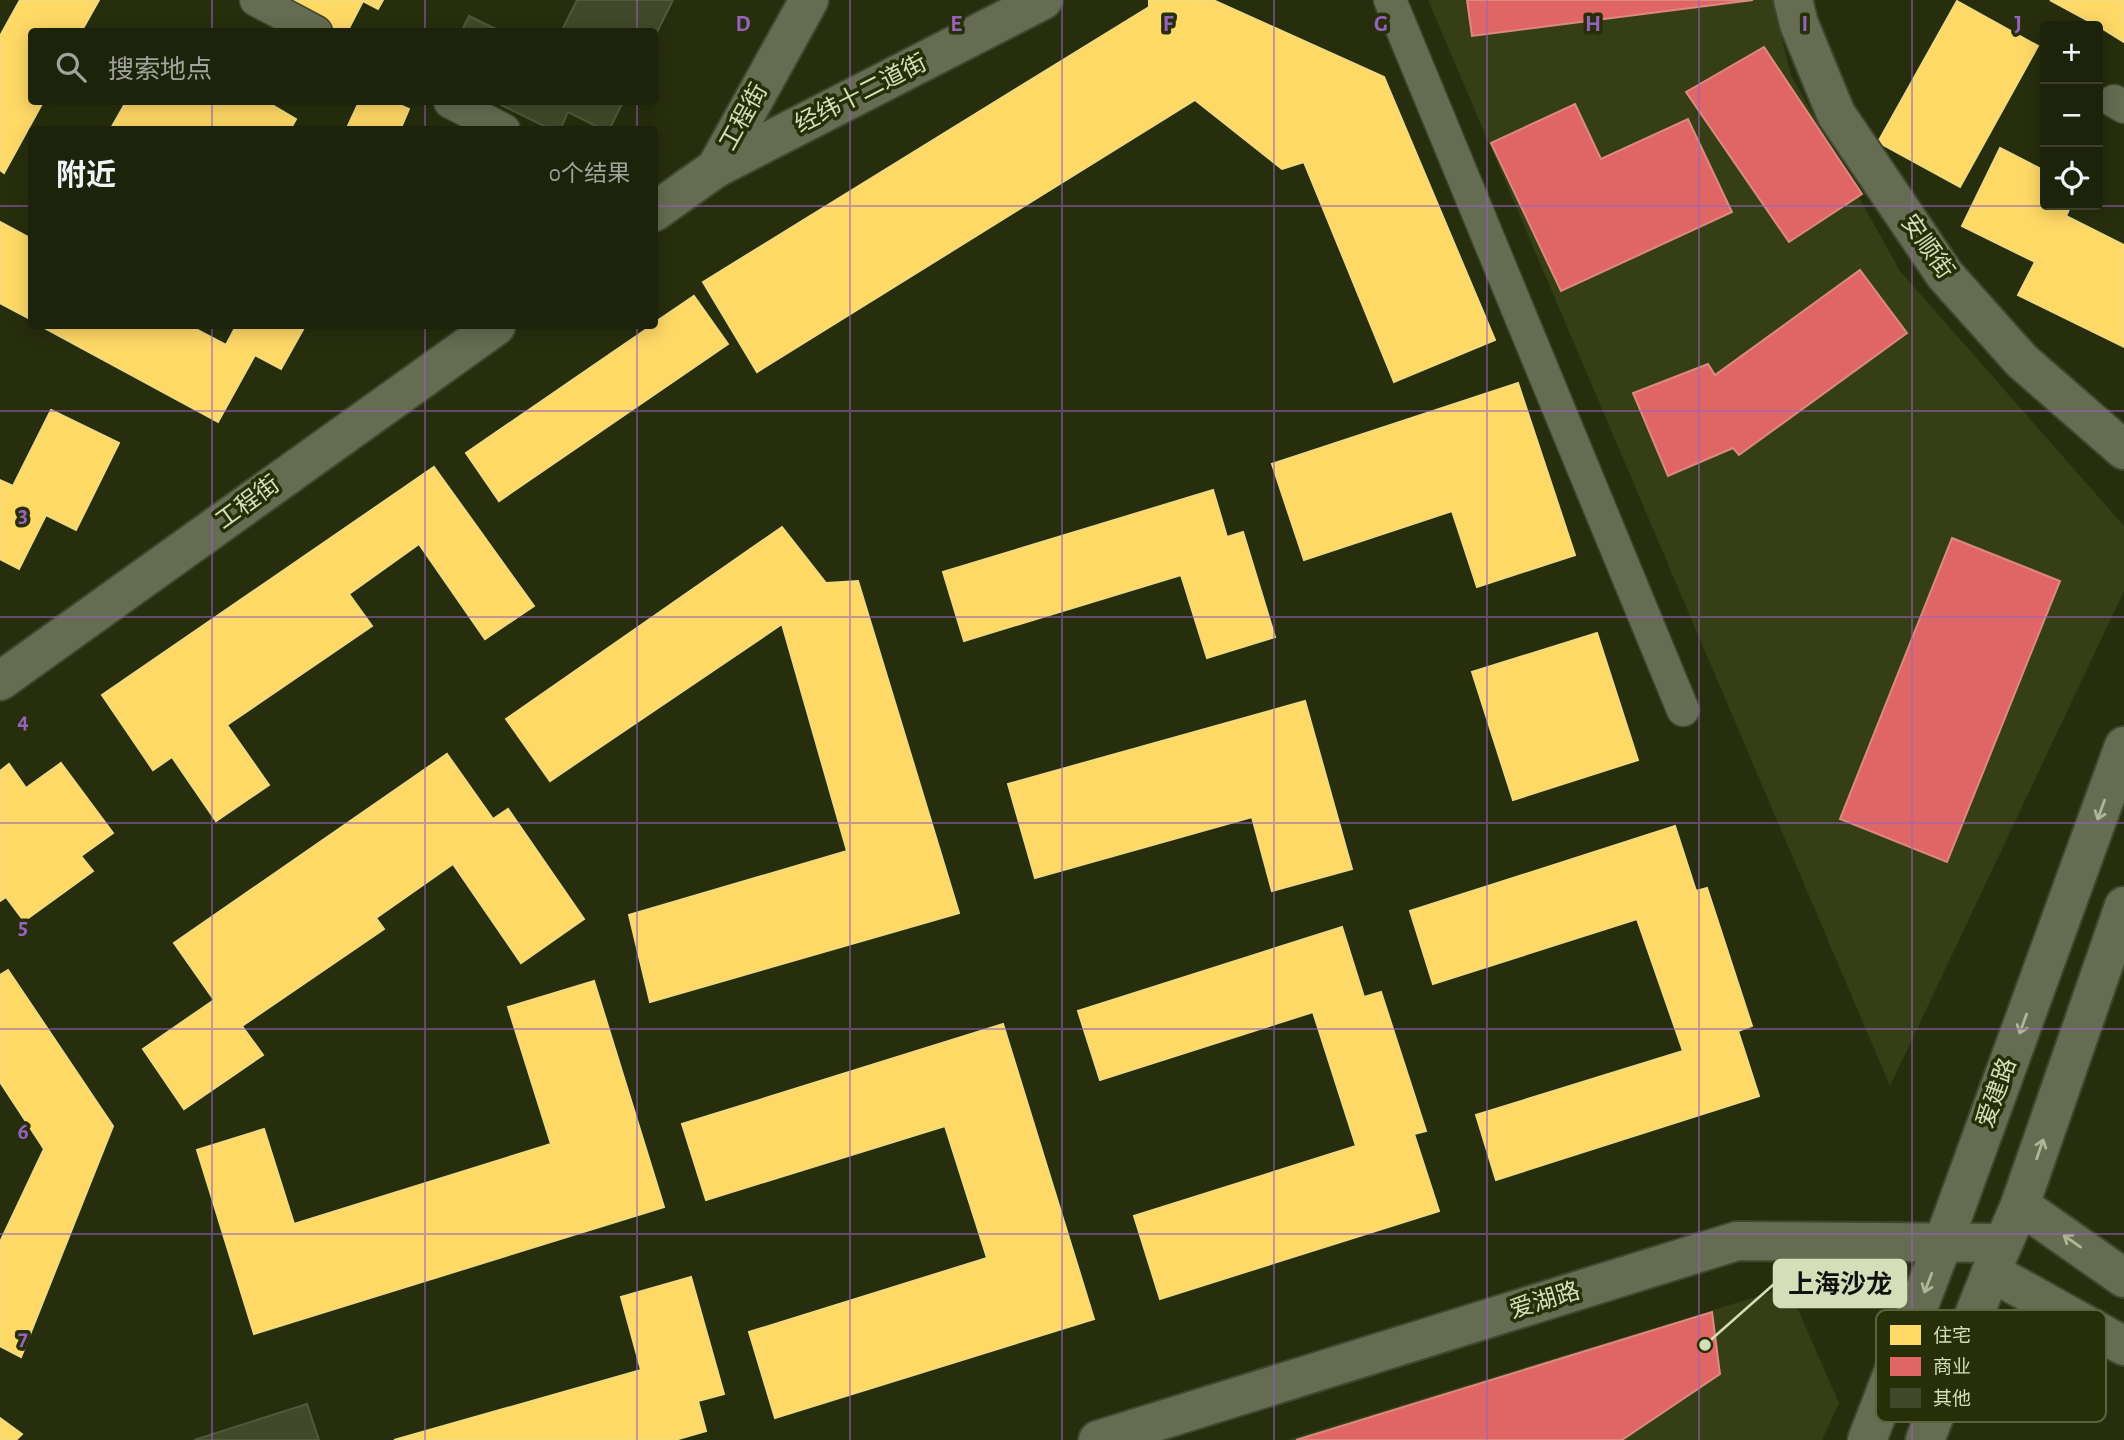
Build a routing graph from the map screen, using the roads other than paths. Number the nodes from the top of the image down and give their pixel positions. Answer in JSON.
{"nodes":[{"id":1,"x":256,"y":0,"type":"edge"},
{"id":2,"x":809,"y":0,"type":"edge"},
{"id":3,"x":1043,"y":0,"type":"edge"},
{"id":4,"x":1390,"y":0,"type":"edge"},
{"id":5,"x":1793,"y":0,"type":"edge"},
{"id":6,"x":308,"y":28,"type":"edge"},
{"id":7,"x":456,"y":105,"type":"edge"},
{"id":8,"x":496,"y":126,"type":"edge"},
{"id":9,"x":716,"y":168,"type":"junction"},
{"id":10,"x":658,"y":208,"type":"edge"},
{"id":11,"x":492,"y":329,"type":"edge"},
{"id":12,"x":2124,"y":450,"type":"edge"},
{"id":13,"x":0,"y":681,"type":"edge"},
{"id":14,"x":1683,"y":710,"type":"dead end"},
{"id":15,"x":2124,"y":746,"type":"edge"},
{"id":16,"x":2124,"y":906,"type":"edge"},
{"id":17,"x":2020,"y":1205,"type":"junction"},
{"id":18,"x":1943,"y":1243,"type":"junction"},
{"id":19,"x":1997,"y":1257,"type":"junction"},
{"id":20,"x":2124,"y":1278,"type":"edge"},
{"id":21,"x":1917,"y":1310,"type":"edge"},
{"id":22,"x":1976,"y":1310,"type":"edge"},
{"id":23,"x":2073,"y":1310,"type":"edge"},
{"id":24,"x":2106,"y":1333,"type":"edge"},
{"id":25,"x":2124,"y":1346,"type":"edge"},
{"id":26,"x":1876,"y":1417,"type":"edge"},
{"id":27,"x":1932,"y":1422,"type":"edge"},
{"id":28,"x":1098,"y":1440,"type":"edge"},
{"id":29,"x":1867,"y":1440,"type":"edge"},
{"id":30,"x":1925,"y":1440,"type":"edge"}],
"edges":[{"from":1,"to":6,"type":"street"},
{"from":2,"to":9,"type":"street","name":"工程街"},
{"from":3,"to":9,"type":"street","name":"经纬十二道街"},
{"from":4,"to":14,"type":"street"},
{"from":5,"to":12,"type":"street","name":"安顺街"},
{"from":7,"to":8,"type":"street"},
{"from":9,"to":10,"type":"street","name":"工程街"},
{"from":11,"to":13,"type":"street","name":"工程街"},
{"from":15,"to":18,"type":"street","name":"爱建路","one_way":true},
{"from":17,"to":16,"type":"street","one_way":true},
{"from":17,"to":19,"type":"street"},
{"from":20,"to":17,"type":"street","one_way":true},
{"from":18,"to":19,"type":"street","name":"爱湖路"},
{"from":18,"to":21,"type":"street","name":"爱建路","one_way":true},
{"from":18,"to":28,"type":"street","name":"爱湖路"},
{"from":19,"to":22,"type":"street"},
{"from":19,"to":23,"type":"street"},
{"from":24,"to":25,"type":"street"},
{"from":26,"to":29,"type":"street","name":"爱建路","one_way":true},
{"from":27,"to":30,"type":"street"}]}
